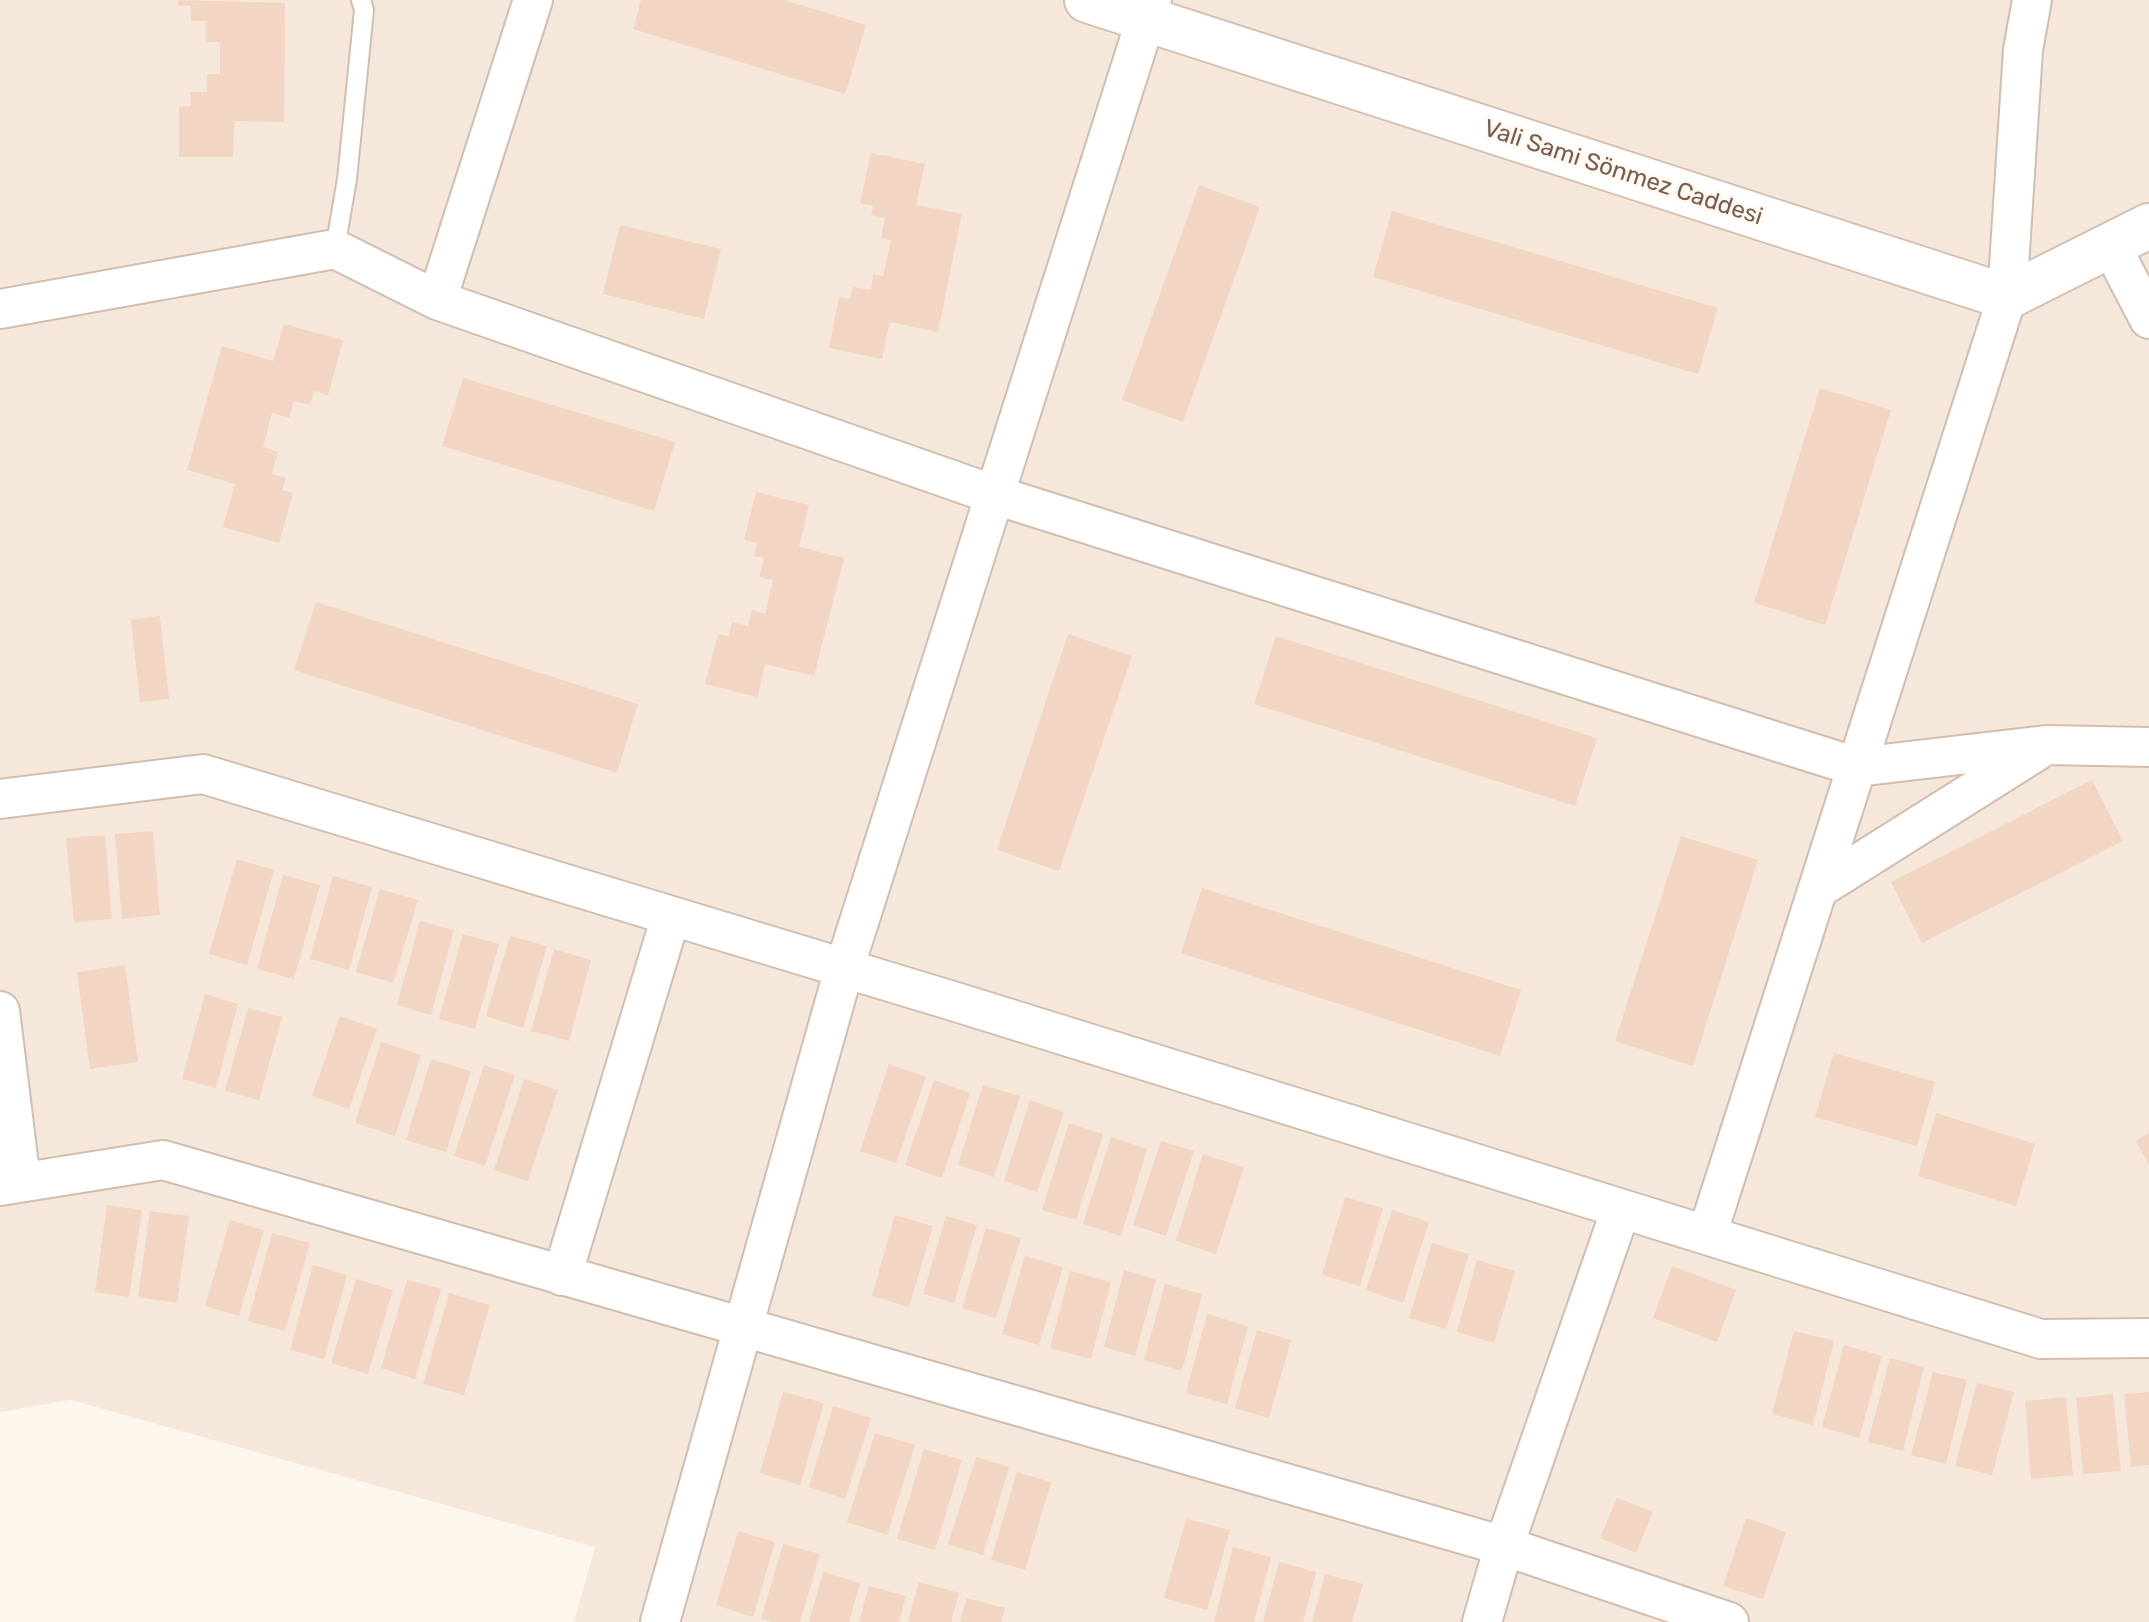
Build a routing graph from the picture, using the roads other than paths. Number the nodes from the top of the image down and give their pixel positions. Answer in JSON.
{"nodes":[{"id":1,"x":361,"y":0,"type":"edge"},
{"id":2,"x":533,"y":0,"type":"edge"},
{"id":3,"x":1087,"y":0,"type":"edge"},
{"id":4,"x":2032,"y":0,"type":"edge"},
{"id":5,"x":1149,"y":10,"type":"edge"},
{"id":6,"x":2149,"y":226,"type":"edge"},
{"id":7,"x":2111,"y":246,"type":"junction"},
{"id":8,"x":335,"y":249,"type":"junction"},
{"id":9,"x":2007,"y":297,"type":"junction"},
{"id":10,"x":437,"y":300,"type":"junction"},
{"id":11,"x":0,"y":309,"type":"edge"},
{"id":12,"x":2149,"y":319,"type":"edge"},
{"id":13,"x":995,"y":495,"type":"junction"},
{"id":14,"x":2046,"y":745,"type":"junction"},
{"id":15,"x":2149,"y":747,"type":"edge"},
{"id":16,"x":1857,"y":767,"type":"junction"},
{"id":17,"x":0,"y":799,"type":"edge"},
{"id":18,"x":1818,"y":889,"type":"junction"},
{"id":19,"x":671,"y":916,"type":"junction"},
{"id":20,"x":844,"y":969,"type":"junction"},
{"id":21,"x":0,"y":1011,"type":"edge"},
{"id":22,"x":10,"y":1184,"type":"edge"},
{"id":23,"x":1621,"y":1209,"type":"junction"},
{"id":24,"x":1707,"y":1235,"type":"junction"},
{"id":25,"x":562,"y":1276,"type":"junction"},
{"id":26,"x":743,"y":1329,"type":"junction"},
{"id":27,"x":2149,"y":1338,"type":"edge"},
{"id":28,"x":1504,"y":1546,"type":"junction"},
{"id":29,"x":660,"y":1622,"type":"edge"},
{"id":30,"x":1482,"y":1622,"type":"edge"},
{"id":31,"x":1729,"y":1622,"type":"edge"}],
"edges":[{"from":1,"to":8,"type":"lane"},
{"from":2,"to":10,"type":"street"},
{"from":3,"to":5,"type":"main road","name":"Vali Sami Sönmez Caddesi"},
{"from":4,"to":9,"type":"street"},
{"from":5,"to":9,"type":"main road","name":"Vali Sami Sönmez Caddesi"},
{"from":5,"to":13,"type":"street"},
{"from":6,"to":7,"type":"main road"},
{"from":7,"to":9,"type":"main road"},
{"from":7,"to":12,"type":"street"},
{"from":8,"to":10,"type":"street"},
{"from":8,"to":11,"type":"street"},
{"from":9,"to":16,"type":"street"},
{"from":10,"to":13,"type":"street"},
{"from":13,"to":16,"type":"street"},
{"from":13,"to":20,"type":"street"},
{"from":14,"to":15,"type":"street"},
{"from":14,"to":16,"type":"street"},
{"from":14,"to":18,"type":"street"},
{"from":16,"to":18,"type":"street"},
{"from":17,"to":19,"type":"street"},
{"from":18,"to":24,"type":"street"},
{"from":19,"to":20,"type":"street"},
{"from":19,"to":25,"type":"street"},
{"from":20,"to":23,"type":"street"},
{"from":20,"to":26,"type":"street"},
{"from":21,"to":22,"type":"street"},
{"from":22,"to":25,"type":"street"},
{"from":23,"to":24,"type":"street"},
{"from":23,"to":28,"type":"street"},
{"from":24,"to":27,"type":"street"},
{"from":25,"to":26,"type":"street"},
{"from":26,"to":28,"type":"street"},
{"from":26,"to":29,"type":"street"},
{"from":28,"to":30,"type":"street"},
{"from":28,"to":31,"type":"street"}]}
